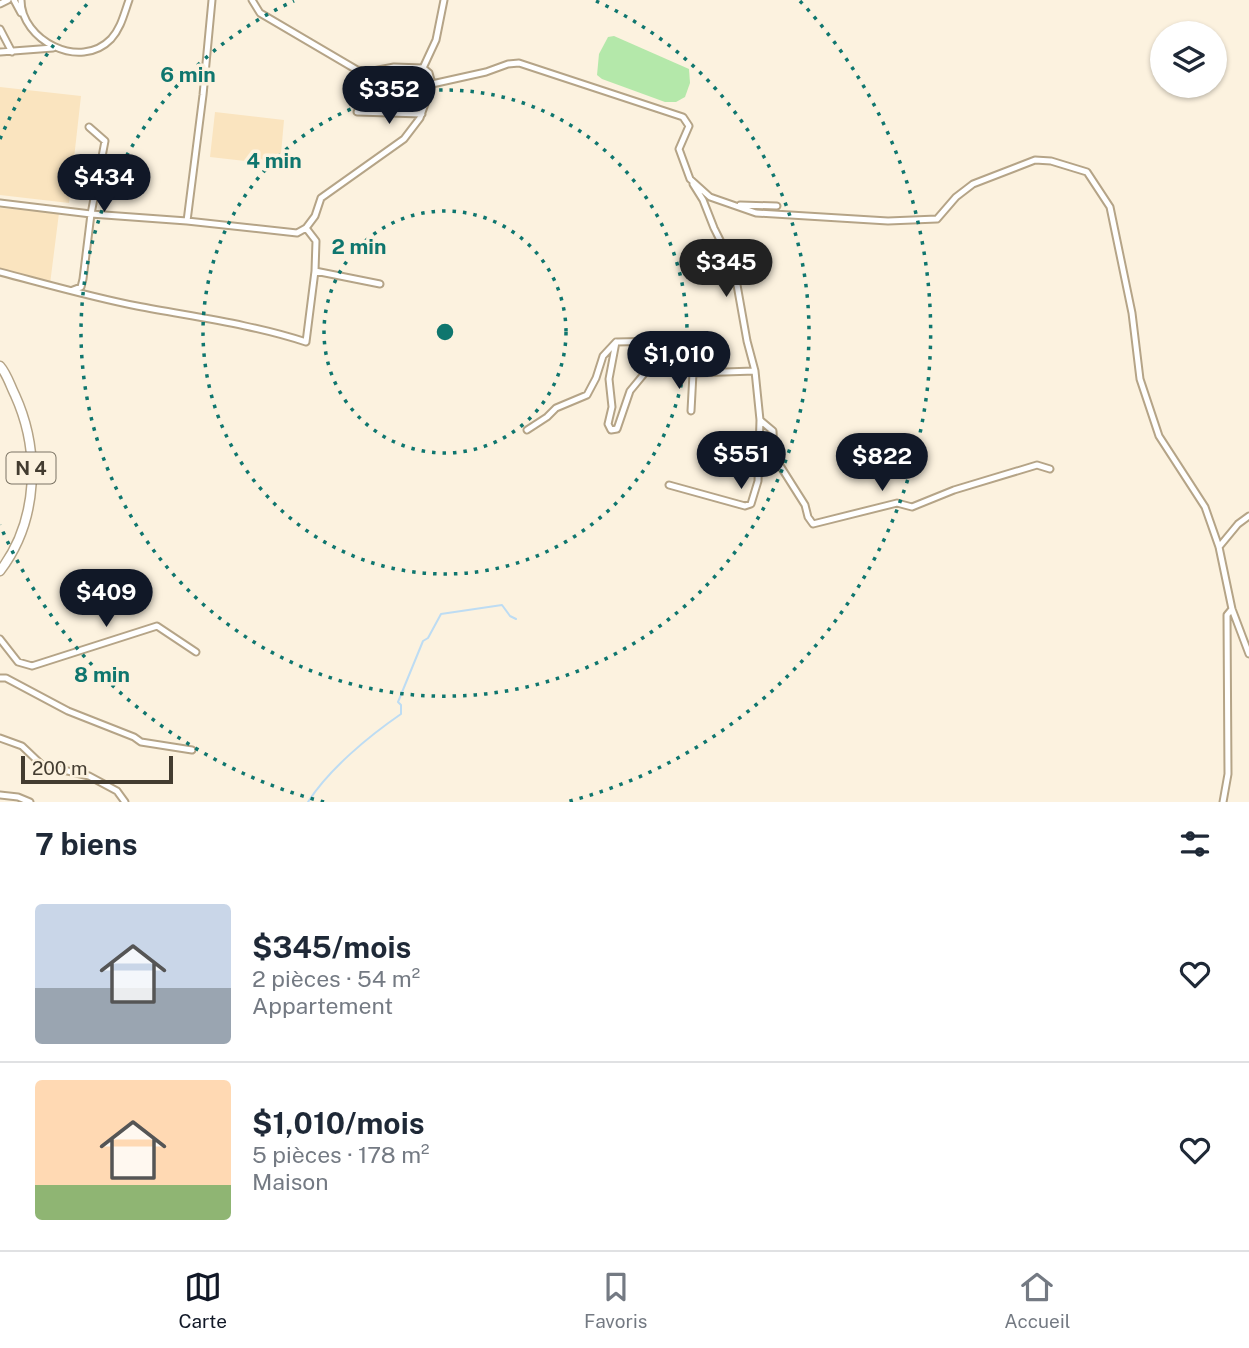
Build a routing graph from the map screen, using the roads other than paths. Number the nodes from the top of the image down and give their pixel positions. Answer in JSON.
{"nodes":[{"id":1,"x":8,"y":0,"type":"edge"},
{"id":2,"x":14,"y":0,"type":"edge"},
{"id":3,"x":21,"y":0,"type":"edge"},
{"id":4,"x":130,"y":0,"type":"edge"},
{"id":5,"x":212,"y":0,"type":"edge"},
{"id":6,"x":252,"y":0,"type":"edge"},
{"id":7,"x":444,"y":0,"type":"edge"},
{"id":8,"x":0,"y":4,"type":"edge"},
{"id":9,"x":26,"y":22,"type":"junction"},
{"id":10,"x":0,"y":29,"type":"edge"},
{"id":11,"x":54,"y":48,"type":"junction"},
{"id":12,"x":0,"y":52,"type":"edge"},
{"id":13,"x":12,"y":52,"type":"junction"},
{"id":14,"x":423,"y":68,"type":"junction"},
{"id":15,"x":432,"y":84,"type":"junction"},
{"id":16,"x":356,"y":112,"type":"dead end"},
{"id":17,"x":422,"y":114,"type":"junction"},
{"id":18,"x":89,"y":127,"type":"dead end"},
{"id":19,"x":690,"y":178,"type":"junction"},
{"id":20,"x":0,"y":203,"type":"edge"},
{"id":21,"x":734,"y":205,"type":"junction"},
{"id":22,"x":777,"y":206,"type":"dead end"},
{"id":23,"x":91,"y":214,"type":"junction"},
{"id":24,"x":187,"y":221,"type":"junction"},
{"id":25,"x":306,"y":228,"type":"junction"},
{"id":26,"x":315,"y":271,"type":"junction"},
{"id":27,"x":0,"y":272,"type":"edge"},
{"id":28,"x":380,"y":284,"type":"dead end"},
{"id":29,"x":66,"y":291,"type":"junction"},
{"id":30,"x":616,"y":342,"type":"junction"},
{"id":31,"x":678,"y":350,"type":"junction"},
{"id":32,"x":0,"y":366,"type":"edge"},
{"id":33,"x":755,"y":372,"type":"junction"},
{"id":34,"x":693,"y":373,"type":"junction"},
{"id":35,"x":691,"y":411,"type":"dead end"},
{"id":36,"x":760,"y":420,"type":"junction"},
{"id":37,"x":527,"y":430,"type":"dead end"},
{"id":38,"x":1050,"y":469,"type":"dead end"},
{"id":39,"x":670,"y":485,"type":"dead end"},
{"id":40,"x":1249,"y":516,"type":"edge"},
{"id":41,"x":1219,"y":547,"type":"junction"},
{"id":42,"x":0,"y":570,"type":"edge"},
{"id":43,"x":1232,"y":609,"type":"junction"},
{"id":44,"x":0,"y":639,"type":"edge"},
{"id":45,"x":196,"y":652,"type":"dead end"},
{"id":46,"x":1249,"y":654,"type":"edge"},
{"id":47,"x":0,"y":678,"type":"edge"},
{"id":48,"x":0,"y":738,"type":"edge"},
{"id":49,"x":192,"y":750,"type":"dead end"},
{"id":50,"x":0,"y":795,"type":"edge"},
{"id":51,"x":30,"y":802,"type":"edge"},
{"id":52,"x":125,"y":802,"type":"edge"},
{"id":53,"x":1223,"y":802,"type":"edge"}],
"edges":[{"from":1,"to":8,"type":"street"},
{"from":2,"to":9,"type":"street"},
{"from":3,"to":9,"type":"street"},
{"from":4,"to":11,"type":"street"},
{"from":5,"to":24,"type":"street"},
{"from":6,"to":14,"type":"street"},
{"from":7,"to":14,"type":"street"},
{"from":9,"to":11,"type":"street"},
{"from":10,"to":13,"type":"street"},
{"from":11,"to":13,"type":"street"},
{"from":12,"to":13,"type":"street"},
{"from":14,"to":15,"type":"street"},
{"from":15,"to":17,"type":"street"},
{"from":15,"to":19,"type":"street"},
{"from":16,"to":17,"type":"street"},
{"from":17,"to":25,"type":"street"},
{"from":18,"to":23,"type":"street"},
{"from":19,"to":21,"type":"street"},
{"from":19,"to":33,"type":"street"},
{"from":20,"to":23,"type":"street"},
{"from":21,"to":22,"type":"street"},
{"from":21,"to":41,"type":"street"},
{"from":23,"to":24,"type":"street"},
{"from":23,"to":29,"type":"street"},
{"from":24,"to":25,"type":"street"},
{"from":25,"to":26,"type":"street"},
{"from":26,"to":28,"type":"street"},
{"from":26,"to":29,"type":"street"},
{"from":27,"to":29,"type":"street"},
{"from":30,"to":31,"type":"street"},
{"from":30,"to":31,"type":"street"},
{"from":30,"to":37,"type":"street"},
{"from":31,"to":34,"type":"street"},
{"from":32,"to":42,"type":"main road","number":"N 4"},
{"from":33,"to":34,"type":"street"},
{"from":33,"to":36,"type":"street"},
{"from":34,"to":35,"type":"street"},
{"from":36,"to":38,"type":"street"},
{"from":36,"to":39,"type":"street"},
{"from":40,"to":41,"type":"street"},
{"from":41,"to":43,"type":"street"},
{"from":43,"to":46,"type":"street"},
{"from":43,"to":53,"type":"street"},
{"from":44,"to":45,"type":"street"},
{"from":47,"to":49,"type":"street"},
{"from":48,"to":52,"type":"street"},
{"from":50,"to":51,"type":"street"}]}
